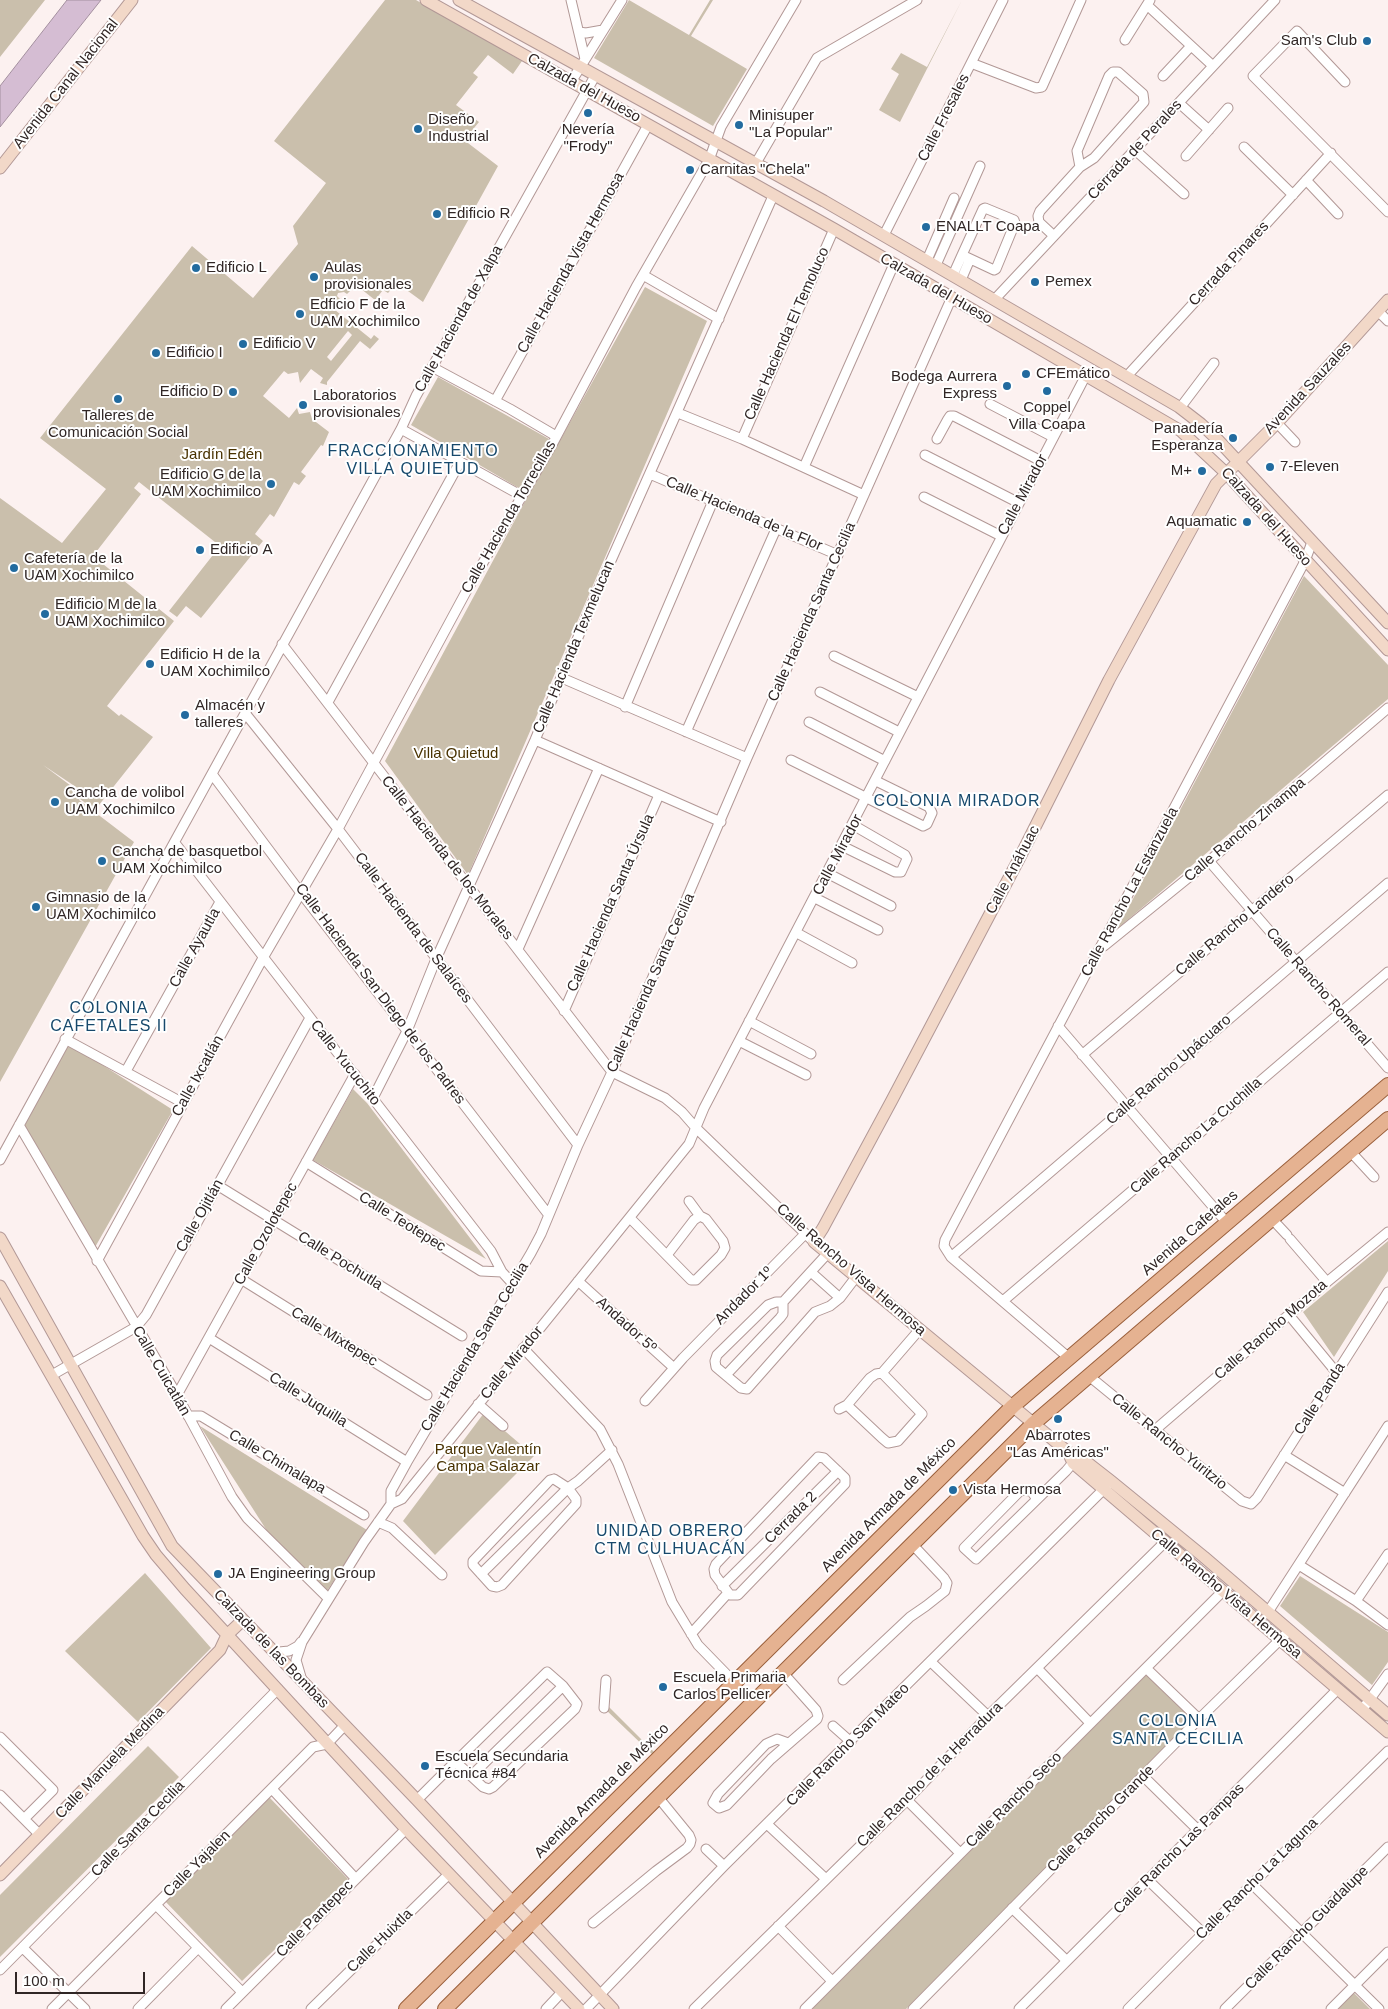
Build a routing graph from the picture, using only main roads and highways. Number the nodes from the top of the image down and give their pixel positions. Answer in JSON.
{"nodes":[{"id":1,"x":132,"y":0,"type":"edge"},
{"id":2,"x":426,"y":0,"type":"edge"},
{"id":3,"x":459,"y":0,"type":"edge"},
{"id":4,"x":0,"y":168,"type":"edge"},
{"id":5,"x":1388,"y":300,"type":"edge"},
{"id":6,"x":1238,"y":464,"type":"junction"},
{"id":7,"x":1227,"y":474,"type":"junction"},
{"id":8,"x":1388,"y":623,"type":"edge"},
{"id":9,"x":1388,"y":650,"type":"edge"},
{"id":10,"x":1388,"y":1085,"type":"edge"},
{"id":11,"x":1388,"y":1119,"type":"edge"},
{"id":12,"x":0,"y":1238,"type":"edge"},
{"id":13,"x":814,"y":1242,"type":"joint"},
{"id":14,"x":0,"y":1286,"type":"edge"},
{"id":15,"x":1013,"y":1406,"type":"junction"},
{"id":16,"x":1034,"y":1423,"type":"junction"},
{"id":17,"x":1107,"y":1485,"type":"junction"},
{"id":18,"x":1204,"y":1557,"type":"junction"},
{"id":19,"x":1194,"y":1567,"type":"junction"},
{"id":20,"x":199,"y":1575,"type":"junction"},
{"id":21,"x":185,"y":1589,"type":"junction"},
{"id":22,"x":243,"y":1620,"type":"junction"},
{"id":23,"x":227,"y":1635,"type":"junction"},
{"id":24,"x":1388,"y":1715,"type":"edge"},
{"id":25,"x":1388,"y":1732,"type":"edge"},
{"id":26,"x":0,"y":1875,"type":"edge"},
{"id":27,"x":513,"y":1902,"type":"junction"},
{"id":28,"x":494,"y":1921,"type":"junction"},
{"id":29,"x":532,"y":1923,"type":"junction"},
{"id":30,"x":514,"y":1942,"type":"junction"},
{"id":31,"x":406,"y":2009,"type":"edge"},
{"id":32,"x":445,"y":2009,"type":"edge"},
{"id":33,"x":579,"y":2009,"type":"edge"},
{"id":34,"x":613,"y":2009,"type":"edge"}],
"edges":[{"from":1,"to":4,"type":"main road","name":"Avenida Canal Nacional"},
{"from":2,"to":7,"type":"main road","name":"Calzada del Hueso"},
{"from":3,"to":6,"type":"main road","name":"Calzada del Hueso"},
{"from":5,"to":6,"type":"main road","name":"Avenida Sauzales"},
{"from":6,"to":7,"type":"main road","name":"Avenida Sauzales"},
{"from":6,"to":8,"type":"main road","name":"Calzada del Hueso"},
{"from":7,"to":9,"type":"main road","name":"Calzada del Hueso"},
{"from":7,"to":13,"type":"main road","name":"Calle Anáhuac"},
{"from":10,"to":15,"type":"main road","name":"Avenida Cafetales"},
{"from":11,"to":16,"type":"main road"},
{"from":12,"to":20,"type":"main road","name":"Calzada de las Bombas"},
{"from":13,"to":15,"type":"main road","name":"Calle Rancho Vista Hermosa"},
{"from":14,"to":21,"type":"main road","name":"Calzada de las Bombas"},
{"from":15,"to":16,"type":"main road","name":"Calle Rancho Vista Hermosa"},
{"from":15,"to":27,"type":"main road","name":"Avenida Armada de México"},
{"from":16,"to":17,"type":"main road","name":"Calle Rancho Vista Hermosa"},
{"from":16,"to":29,"type":"main road"},
{"from":17,"to":18,"type":"main road","name":"Calle Rancho Vista Hermosa"},
{"from":17,"to":19,"type":"main road","name":"Calle Rancho Vista Hermosa"},
{"from":18,"to":19,"type":"main road"},
{"from":18,"to":24,"type":"main road","name":"Calle Rancho Vista Hermosa"},
{"from":19,"to":25,"type":"main road","name":"Calle Rancho Vista Hermosa"},
{"from":20,"to":21,"type":"main road"},
{"from":20,"to":22,"type":"main road","name":"Calzada de las Bombas"},
{"from":21,"to":23,"type":"main road","name":"Calzada de las Bombas"},
{"from":22,"to":23,"type":"main road"},
{"from":22,"to":27,"type":"main road","name":"Calzada de las Bombas"},
{"from":23,"to":26,"type":"main road","name":"Calle Manuela Medina"},
{"from":23,"to":28,"type":"main road","name":"Calzada de las Bombas"},
{"from":27,"to":28,"type":"main road","name":"Avenida Armada de México"},
{"from":27,"to":29,"type":"main road","name":"Calzada de las Bombas"},
{"from":28,"to":30,"type":"main road","name":"Calzada de las Bombas"},
{"from":28,"to":31,"type":"main road","name":"Avenida Armada de México"},
{"from":29,"to":30,"type":"main road"},
{"from":29,"to":34,"type":"main road","name":"Calzada de las Bombas"},
{"from":30,"to":32,"type":"main road"},
{"from":30,"to":33,"type":"main road","name":"Calzada de las Bombas"}]}
